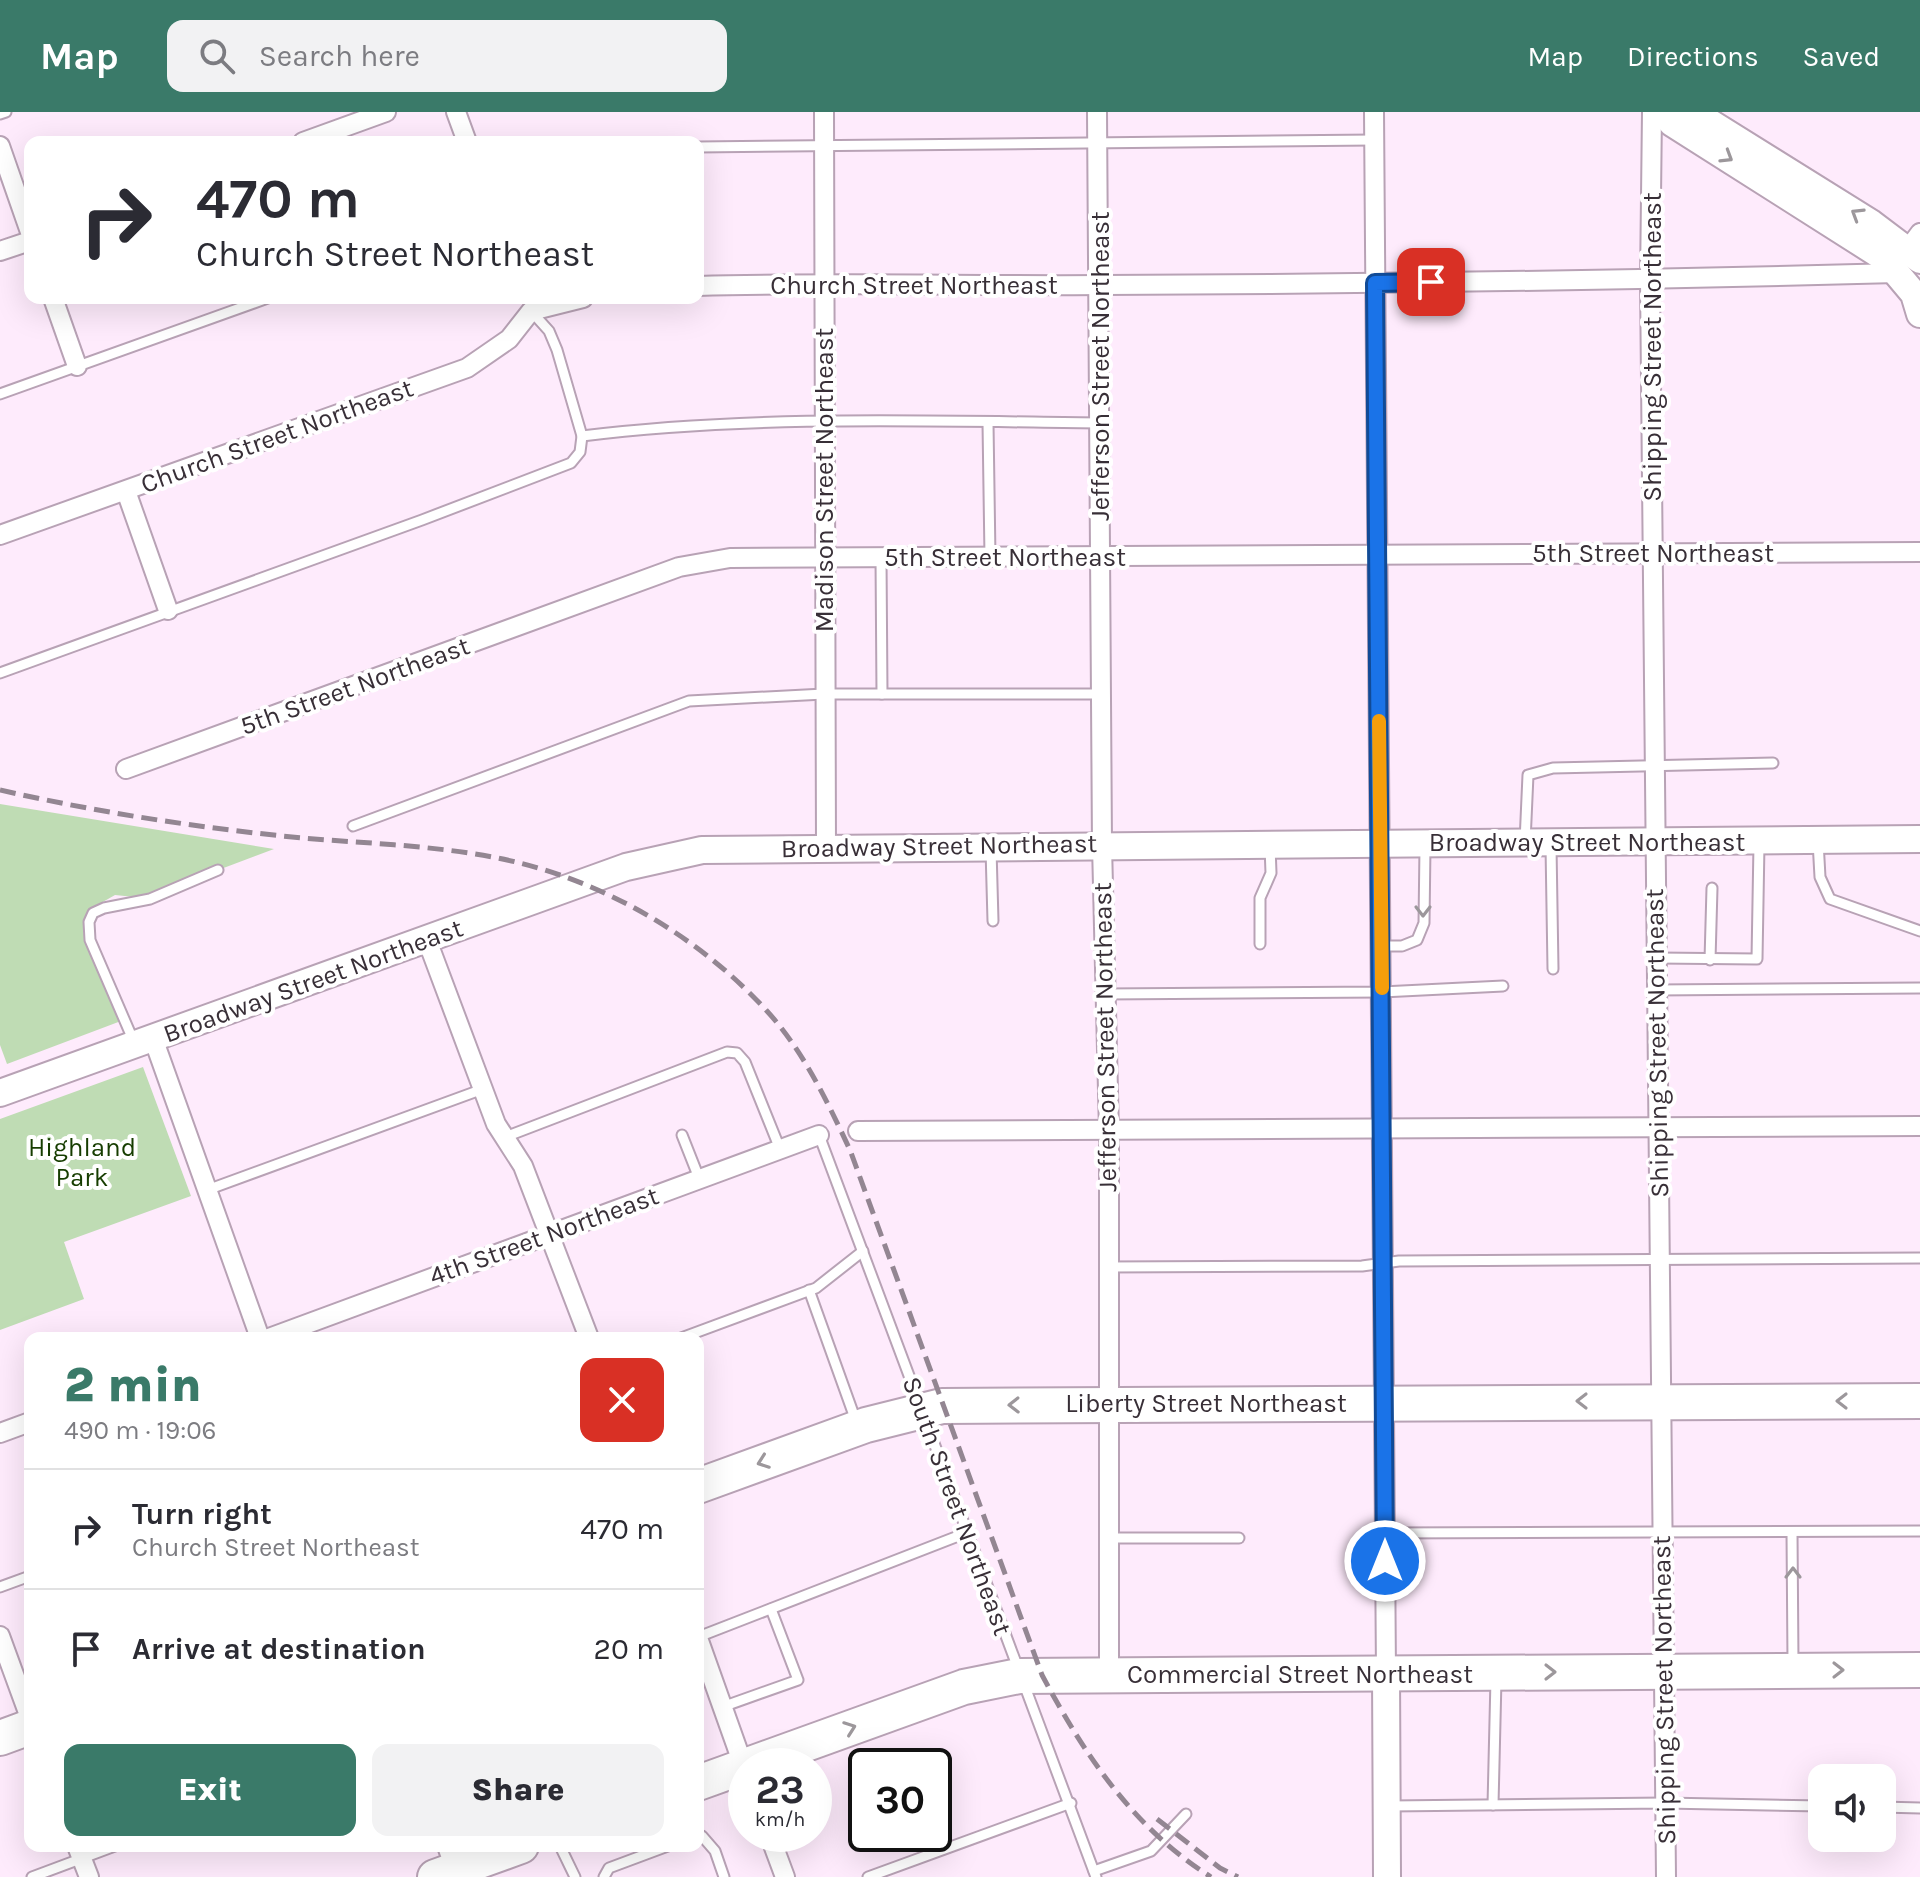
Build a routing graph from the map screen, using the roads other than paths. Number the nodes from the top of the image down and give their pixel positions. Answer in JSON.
{"nodes":[{"id":1,"x":6,"y":112,"type":"edge"},
{"id":2,"x":386,"y":112,"type":"edge"},
{"id":3,"x":456,"y":112,"type":"edge"},
{"id":4,"x":824,"y":112,"type":"edge"},
{"id":5,"x":1097,"y":112,"type":"edge"},
{"id":6,"x":1374,"y":112,"type":"edge"},
{"id":7,"x":1652,"y":112,"type":"edge"},
{"id":8,"x":1663,"y":112,"type":"edge"},
{"id":9,"x":1693,"y":112,"type":"edge"},
{"id":10,"x":0,"y":114,"type":"edge"},
{"id":11,"x":320,"y":136,"type":"edge"},
{"id":12,"x":465,"y":136,"type":"edge"},
{"id":13,"x":1374,"y":140,"type":"junction"},
{"id":14,"x":1098,"y":143,"type":"junction"},
{"id":15,"x":0,"y":146,"type":"edge"},
{"id":16,"x":824,"y":146,"type":"junction"},
{"id":17,"x":704,"y":147,"type":"edge"},
{"id":18,"x":24,"y":215,"type":"edge"},
{"id":19,"x":24,"y":243,"type":"edge"},
{"id":20,"x":0,"y":251,"type":"edge"},
{"id":21,"x":1911,"y":254,"type":"edge"},
{"id":22,"x":1650,"y":281,"type":"junction"},
{"id":23,"x":824,"y":282,"type":"junction"},
{"id":24,"x":1375,"y":283,"type":"junction"},
{"id":25,"x":1099,"y":285,"type":"junction"},
{"id":26,"x":704,"y":286,"type":"edge"},
{"id":27,"x":55,"y":304,"type":"edge"},
{"id":28,"x":251,"y":304,"type":"edge"},
{"id":29,"x":529,"y":305,"type":"edge"},
{"id":30,"x":1920,"y":314,"type":"edge"},
{"id":31,"x":77,"y":366,"type":"junction"},
{"id":32,"x":0,"y":394,"type":"edge"},
{"id":33,"x":826,"y":421,"type":"junction"},
{"id":34,"x":988,"y":423,"type":"junction"},
{"id":35,"x":1100,"y":423,"type":"junction"},
{"id":36,"x":582,"y":436,"type":"junction"},
{"id":37,"x":126,"y":491,"type":"junction"},
{"id":38,"x":0,"y":535,"type":"edge"},
{"id":39,"x":1653,"y":552,"type":"junction"},
{"id":40,"x":1920,"y":552,"type":"edge"},
{"id":41,"x":1378,"y":554,"type":"junction"},
{"id":42,"x":1101,"y":556,"type":"junction"},
{"id":43,"x":990,"y":557,"type":"junction"},
{"id":44,"x":823,"y":558,"type":"junction"},
{"id":45,"x":881,"y":558,"type":"junction"},
{"id":46,"x":168,"y":610,"type":"junction"},
{"id":47,"x":0,"y":673,"type":"edge"},
{"id":48,"x":824,"y":694,"type":"junction"},
{"id":49,"x":882,"y":694,"type":"junction"},
{"id":50,"x":1101,"y":694,"type":"junction"},
{"id":51,"x":1773,"y":763,"type":"dead end"},
{"id":52,"x":1654,"y":767,"type":"junction"},
{"id":53,"x":126,"y":769,"type":"dead end"},
{"id":54,"x":353,"y":826,"type":"dead end"},
{"id":55,"x":1920,"y":839,"type":"edge"},
{"id":56,"x":1818,"y":840,"type":"junction"},
{"id":57,"x":1759,"y":841,"type":"junction"},
{"id":58,"x":1538,"y":842,"type":"junction"},
{"id":59,"x":1655,"y":842,"type":"junction"},
{"id":60,"x":1380,"y":843,"type":"junction"},
{"id":61,"x":1426,"y":843,"type":"junction"},
{"id":62,"x":1270,"y":844,"type":"junction"},
{"id":63,"x":1102,"y":845,"type":"junction"},
{"id":64,"x":991,"y":846,"type":"junction"},
{"id":65,"x":826,"y":848,"type":"junction"},
{"id":66,"x":218,"y":870,"type":"dead end"},
{"id":67,"x":1712,"y":888,"type":"dead end"},
{"id":68,"x":993,"y":921,"type":"dead end"},
{"id":69,"x":1920,"y":931,"type":"edge"},
{"id":70,"x":427,"y":940,"type":"junction"},
{"id":71,"x":1260,"y":944,"type":"dead end"},
{"id":72,"x":1382,"y":946,"type":"junction"},
{"id":73,"x":1656,"y":958,"type":"junction"},
{"id":74,"x":1710,"y":960,"type":"junction"},
{"id":75,"x":1553,"y":969,"type":"dead end"},
{"id":76,"x":1503,"y":986,"type":"dead end"},
{"id":77,"x":1920,"y":988,"type":"edge"},
{"id":78,"x":1656,"y":990,"type":"junction"},
{"id":79,"x":1382,"y":992,"type":"junction"},
{"id":80,"x":1105,"y":994,"type":"junction"},
{"id":81,"x":144,"y":1042,"type":"junction"},
{"id":82,"x":483,"y":1089,"type":"junction"},
{"id":83,"x":0,"y":1093,"type":"edge"},
{"id":84,"x":1920,"y":1126,"type":"edge"},
{"id":85,"x":1384,"y":1128,"type":"junction"},
{"id":86,"x":1657,"y":1128,"type":"junction"},
{"id":87,"x":858,"y":1131,"type":"dead end"},
{"id":88,"x":1109,"y":1132,"type":"junction"},
{"id":89,"x":682,"y":1135,"type":"dead end"},
{"id":90,"x":819,"y":1135,"type":"joint"},
{"id":91,"x":505,"y":1137,"type":"junction"},
{"id":92,"x":780,"y":1149,"type":"junction"},
{"id":93,"x":699,"y":1178,"type":"junction"},
{"id":94,"x":207,"y":1190,"type":"junction"},
{"id":95,"x":550,"y":1233,"type":"junction"},
{"id":96,"x":863,"y":1251,"type":"junction"},
{"id":97,"x":1920,"y":1258,"type":"edge"},
{"id":98,"x":1659,"y":1260,"type":"junction"},
{"id":99,"x":1384,"y":1263,"type":"junction"},
{"id":100,"x":1108,"y":1267,"type":"junction"},
{"id":101,"x":809,"y":1290,"type":"junction"},
{"id":102,"x":258,"y":1332,"type":"edge"},
{"id":103,"x":285,"y":1332,"type":"edge"},
{"id":104,"x":587,"y":1332,"type":"edge"},
{"id":105,"x":697,"y":1332,"type":"edge"},
{"id":106,"x":1661,"y":1401,"type":"junction"},
{"id":107,"x":1920,"y":1401,"type":"edge"},
{"id":108,"x":1384,"y":1402,"type":"junction"},
{"id":109,"x":1106,"y":1404,"type":"junction"},
{"id":110,"x":921,"y":1409,"type":"junction"},
{"id":111,"x":24,"y":1424,"type":"edge"},
{"id":112,"x":859,"y":1428,"type":"junction"},
{"id":113,"x":0,"y":1433,"type":"edge"},
{"id":114,"x":704,"y":1484,"type":"edge"},
{"id":115,"x":1920,"y":1531,"type":"edge"},
{"id":116,"x":1792,"y":1532,"type":"junction"},
{"id":117,"x":966,"y":1533,"type":"junction"},
{"id":118,"x":1385,"y":1533,"type":"junction"},
{"id":119,"x":1661,"y":1534,"type":"junction"},
{"id":120,"x":1108,"y":1538,"type":"junction"},
{"id":121,"x":1239,"y":1538,"type":"dead end"},
{"id":122,"x":24,"y":1578,"type":"edge"},
{"id":123,"x":0,"y":1587,"type":"edge"},
{"id":124,"x":771,"y":1609,"type":"junction"},
{"id":125,"x":0,"y":1636,"type":"edge"},
{"id":126,"x":704,"y":1636,"type":"edge"},
{"id":127,"x":704,"y":1655,"type":"edge"},
{"id":128,"x":1793,"y":1670,"type":"junction"},
{"id":129,"x":1920,"y":1670,"type":"edge"},
{"id":130,"x":1663,"y":1671,"type":"junction"},
{"id":131,"x":1496,"y":1672,"type":"junction"},
{"id":132,"x":1386,"y":1673,"type":"junction"},
{"id":133,"x":1109,"y":1675,"type":"junction"},
{"id":134,"x":1019,"y":1676,"type":"junction"},
{"id":135,"x":24,"y":1702,"type":"edge"},
{"id":136,"x":722,"y":1707,"type":"junction"},
{"id":137,"x":24,"y":1729,"type":"edge"},
{"id":138,"x":0,"y":1738,"type":"edge"},
{"id":139,"x":737,"y":1748,"type":"edge"},
{"id":140,"x":803,"y":1748,"type":"edge"},
{"id":141,"x":728,"y":1775,"type":"edge"},
{"id":142,"x":704,"y":1781,"type":"edge"},
{"id":143,"x":1071,"y":1803,"type":"junction"},
{"id":144,"x":1665,"y":1803,"type":"junction"},
{"id":145,"x":1493,"y":1805,"type":"junction"},
{"id":146,"x":1387,"y":1806,"type":"junction"},
{"id":147,"x":1808,"y":1806,"type":"edge"},
{"id":148,"x":1896,"y":1807,"type":"edge"},
{"id":149,"x":1920,"y":1808,"type":"edge"},
{"id":150,"x":1186,"y":1814,"type":"dead end"},
{"id":151,"x":704,"y":1840,"type":"edge"},
{"id":152,"x":80,"y":1852,"type":"edge"},
{"id":153,"x":500,"y":1852,"type":"edge"},
{"id":154,"x":563,"y":1852,"type":"edge"},
{"id":155,"x":652,"y":1852,"type":"edge"},
{"id":156,"x":776,"y":1852,"type":"edge"},
{"id":157,"x":449,"y":1867,"type":"edge"},
{"id":158,"x":1095,"y":1874,"type":"edge"},
{"id":159,"x":32,"y":1877,"type":"edge"},
{"id":160,"x":89,"y":1877,"type":"edge"},
{"id":161,"x":575,"y":1877,"type":"edge"},
{"id":162,"x":604,"y":1877,"type":"edge"},
{"id":163,"x":724,"y":1877,"type":"edge"},
{"id":164,"x":785,"y":1877,"type":"edge"},
{"id":165,"x":868,"y":1877,"type":"edge"},
{"id":166,"x":1387,"y":1877,"type":"edge"},
{"id":167,"x":1666,"y":1877,"type":"edge"}],
"edges":[{"from":1,"to":10,"type":"lane"},
{"from":2,"to":11,"type":"street"},
{"from":3,"to":12,"type":"street"},
{"from":4,"to":16,"type":"street","name":"Madison Street Northeast"},
{"from":5,"to":14,"type":"street","name":"Jefferson Street Northeast"},
{"from":6,"to":13,"type":"street"},
{"from":7,"to":22,"type":"street","name":"Shipping Street Northeast"},
{"from":8,"to":21,"type":"main road","one_way":true},
{"from":21,"to":9,"type":"main road","one_way":true},
{"from":13,"to":14,"type":"lane"},
{"from":13,"to":24,"type":"street"},
{"from":14,"to":16,"type":"lane"},
{"from":14,"to":25,"type":"street","name":"Jefferson Street Northeast"},
{"from":15,"to":18,"type":"street"},
{"from":16,"to":17,"type":"lane"},
{"from":16,"to":23,"type":"street","name":"Madison Street Northeast"},
{"from":19,"to":20,"type":"street"},
{"from":21,"to":22,"type":"street","name":"Church Street Northeast"},
{"from":21,"to":30,"type":"main road"},
{"from":22,"to":24,"type":"street","name":"Church Street Northeast"},
{"from":22,"to":39,"type":"street","name":"Shipping Street Northeast"},
{"from":23,"to":25,"type":"street","name":"Church Street Northeast"},
{"from":23,"to":26,"type":"street","name":"Church Street Northeast"},
{"from":23,"to":33,"type":"street","name":"Madison Street Northeast"},
{"from":24,"to":25,"type":"street","name":"Church Street Northeast"},
{"from":24,"to":41,"type":"street"},
{"from":25,"to":35,"type":"street","name":"Jefferson Street Northeast"},
{"from":27,"to":31,"type":"street"},
{"from":28,"to":31,"type":"lane"},
{"from":29,"to":36,"type":"lane"},
{"from":29,"to":37,"type":"street","name":"Church Street Northeast"},
{"from":31,"to":32,"type":"lane"},
{"from":33,"to":34,"type":"lane"},
{"from":33,"to":36,"type":"lane"},
{"from":33,"to":44,"type":"street","name":"Madison Street Northeast"},
{"from":34,"to":35,"type":"lane"},
{"from":34,"to":43,"type":"lane"},
{"from":35,"to":42,"type":"street","name":"Jefferson Street Northeast"},
{"from":36,"to":46,"type":"lane"},
{"from":37,"to":38,"type":"street","name":"Church Street Northeast"},
{"from":37,"to":46,"type":"street"},
{"from":39,"to":40,"type":"street","name":"5th Street Northeast"},
{"from":39,"to":41,"type":"street","name":"5th Street Northeast"},
{"from":39,"to":52,"type":"street","name":"Shipping Street Northeast"},
{"from":41,"to":42,"type":"street","name":"5th Street Northeast"},
{"from":41,"to":60,"type":"street"},
{"from":42,"to":43,"type":"street","name":"5th Street Northeast"},
{"from":42,"to":50,"type":"street","name":"Jefferson Street Northeast"},
{"from":43,"to":45,"type":"street","name":"5th Street Northeast"},
{"from":44,"to":45,"type":"street","name":"5th Street Northeast"},
{"from":44,"to":48,"type":"street","name":"Madison Street Northeast"},
{"from":44,"to":53,"type":"street","name":"5th Street Northeast"},
{"from":45,"to":49,"type":"lane"},
{"from":46,"to":47,"type":"lane"},
{"from":48,"to":49,"type":"lane"},
{"from":48,"to":54,"type":"lane"},
{"from":48,"to":65,"type":"street","name":"Madison Street Northeast"},
{"from":49,"to":50,"type":"lane"},
{"from":50,"to":63,"type":"street","name":"Jefferson Street Northeast"},
{"from":51,"to":52,"type":"lane"},
{"from":52,"to":58,"type":"lane"},
{"from":52,"to":59,"type":"street","name":"Shipping Street Northeast"},
{"from":55,"to":56,"type":"main road","name":"Broadway Street Northeast"},
{"from":56,"to":57,"type":"main road","name":"Broadway Street Northeast"},
{"from":56,"to":69,"type":"lane"},
{"from":57,"to":59,"type":"main road","name":"Broadway Street Northeast"},
{"from":57,"to":74,"type":"lane"},
{"from":58,"to":59,"type":"main road","name":"Broadway Street Northeast"},
{"from":58,"to":61,"type":"main road","name":"Broadway Street Northeast"},
{"from":58,"to":75,"type":"lane"},
{"from":59,"to":73,"type":"street","name":"Shipping Street Northeast"},
{"from":60,"to":61,"type":"main road","name":"Broadway Street Northeast"},
{"from":60,"to":62,"type":"main road","name":"Broadway Street Northeast"},
{"from":60,"to":72,"type":"street"},
{"from":61,"to":72,"type":"lane","one_way":true},
{"from":62,"to":63,"type":"main road","name":"Broadway Street Northeast"},
{"from":62,"to":71,"type":"lane"},
{"from":63,"to":64,"type":"main road","name":"Broadway Street Northeast"},
{"from":63,"to":80,"type":"street","name":"Jefferson Street Northeast"},
{"from":64,"to":65,"type":"main road","name":"Broadway Street Northeast"},
{"from":64,"to":68,"type":"lane"},
{"from":65,"to":70,"type":"main road","name":"Broadway Street Northeast"},
{"from":66,"to":81,"type":"lane"},
{"from":67,"to":74,"type":"lane"},
{"from":70,"to":81,"type":"main road","name":"Broadway Street Northeast"},
{"from":70,"to":82,"type":"street"},
{"from":72,"to":79,"type":"street"},
{"from":73,"to":74,"type":"lane"},
{"from":73,"to":78,"type":"street","name":"Shipping Street Northeast"},
{"from":76,"to":79,"type":"lane"},
{"from":77,"to":78,"type":"lane"},
{"from":78,"to":86,"type":"street","name":"Shipping Street Northeast"},
{"from":79,"to":80,"type":"lane"},
{"from":79,"to":85,"type":"street"},
{"from":80,"to":88,"type":"street","name":"Jefferson Street Northeast"},
{"from":81,"to":83,"type":"main road","name":"Broadway Street Northeast"},
{"from":81,"to":94,"type":"street"},
{"from":82,"to":91,"type":"street"},
{"from":82,"to":94,"type":"lane"},
{"from":84,"to":86,"type":"street"},
{"from":85,"to":86,"type":"street"},
{"from":85,"to":88,"type":"street"},
{"from":85,"to":99,"type":"street"},
{"from":86,"to":98,"type":"street","name":"Shipping Street Northeast"},
{"from":87,"to":88,"type":"street"},
{"from":88,"to":100,"type":"street","name":"Jefferson Street Northeast"},
{"from":89,"to":93,"type":"lane"},
{"from":90,"to":92,"type":"street","name":"4th Street Northeast"},
{"from":90,"to":96,"type":"lane","name":"South Street Northeast"},
{"from":91,"to":92,"type":"lane"},
{"from":91,"to":95,"type":"street"},
{"from":92,"to":93,"type":"street","name":"4th Street Northeast"},
{"from":93,"to":95,"type":"street","name":"4th Street Northeast"},
{"from":94,"to":102,"type":"street"},
{"from":95,"to":103,"type":"street","name":"4th Street Northeast"},
{"from":95,"to":104,"type":"street"},
{"from":96,"to":101,"type":"lane"},
{"from":96,"to":110,"type":"lane","name":"South Street Northeast"},
{"from":97,"to":98,"type":"lane"},
{"from":98,"to":99,"type":"lane"},
{"from":98,"to":106,"type":"street","name":"Shipping Street Northeast"},
{"from":99,"to":100,"type":"lane"},
{"from":99,"to":108,"type":"street"},
{"from":100,"to":109,"type":"street","name":"Jefferson Street Northeast"},
{"from":101,"to":105,"type":"lane"},
{"from":101,"to":112,"type":"lane"},
{"from":107,"to":106,"type":"highway","name":"Liberty Street Northeast","one_way":true},
{"from":106,"to":108,"type":"highway","name":"Liberty Street Northeast","one_way":true},
{"from":106,"to":119,"type":"street","name":"Shipping Street Northeast"},
{"from":108,"to":109,"type":"highway","name":"Liberty Street Northeast"},
{"from":108,"to":118,"type":"street"},
{"from":109,"to":110,"type":"highway","name":"Liberty Street Northeast","one_way":true},
{"from":109,"to":120,"type":"street","name":"Jefferson Street Northeast"},
{"from":110,"to":112,"type":"highway","name":"Liberty Street Northeast"},
{"from":110,"to":117,"type":"lane","name":"South Street Northeast"},
{"from":111,"to":113,"type":"street"},
{"from":112,"to":114,"type":"highway","name":"Liberty Street Northeast","one_way":true},
{"from":115,"to":116,"type":"lane"},
{"from":116,"to":119,"type":"lane"},
{"from":128,"to":116,"type":"lane","one_way":true},
{"from":117,"to":124,"type":"lane"},
{"from":117,"to":134,"type":"lane","name":"South Street Northeast"},
{"from":118,"to":119,"type":"lane"},
{"from":118,"to":132,"type":"street"},
{"from":119,"to":130,"type":"street","name":"Shipping Street Northeast"},
{"from":120,"to":121,"type":"lane"},
{"from":120,"to":133,"type":"street","name":"Jefferson Street Northeast"},
{"from":122,"to":123,"type":"lane"},
{"from":124,"to":126,"type":"lane"},
{"from":124,"to":136,"type":"lane"},
{"from":125,"to":135,"type":"street"},
{"from":127,"to":136,"type":"street"},
{"from":128,"to":129,"type":"highway","name":"Commercial Street Northeast","one_way":true},
{"from":128,"to":130,"type":"highway","name":"Commercial Street Northeast"},
{"from":131,"to":130,"type":"highway","name":"Commercial Street Northeast","one_way":true},
{"from":130,"to":144,"type":"street","name":"Shipping Street Northeast"},
{"from":131,"to":132,"type":"highway","name":"Commercial Street Northeast"},
{"from":131,"to":145,"type":"lane"},
{"from":132,"to":133,"type":"highway","name":"Commercial Street Northeast"},
{"from":132,"to":146,"type":"main road"},
{"from":133,"to":134,"type":"highway","name":"Commercial Street Northeast"},
{"from":140,"to":134,"type":"highway","name":"Commercial Street Northeast","one_way":true},
{"from":134,"to":143,"type":"lane","name":"South Street Northeast"},
{"from":136,"to":139,"type":"street"},
{"from":137,"to":138,"type":"highway"},
{"from":141,"to":142,"type":"highway","name":"Commercial Street Northeast"},
{"from":143,"to":158,"type":"lane","name":"South Street Northeast"},
{"from":143,"to":165,"type":"lane"},
{"from":144,"to":145,"type":"lane"},
{"from":144,"to":147,"type":"lane"},
{"from":144,"to":167,"type":"street","name":"Shipping Street Northeast"},
{"from":145,"to":146,"type":"lane"},
{"from":146,"to":166,"type":"main road"},
{"from":148,"to":149,"type":"lane"},
{"from":150,"to":158,"type":"lane"},
{"from":151,"to":163,"type":"lane"},
{"from":152,"to":159,"type":"lane"},
{"from":152,"to":160,"type":"street"},
{"from":153,"to":157,"type":"highway"},
{"from":154,"to":161,"type":"lane"},
{"from":155,"to":162,"type":"lane"},
{"from":156,"to":164,"type":"street"}]}
